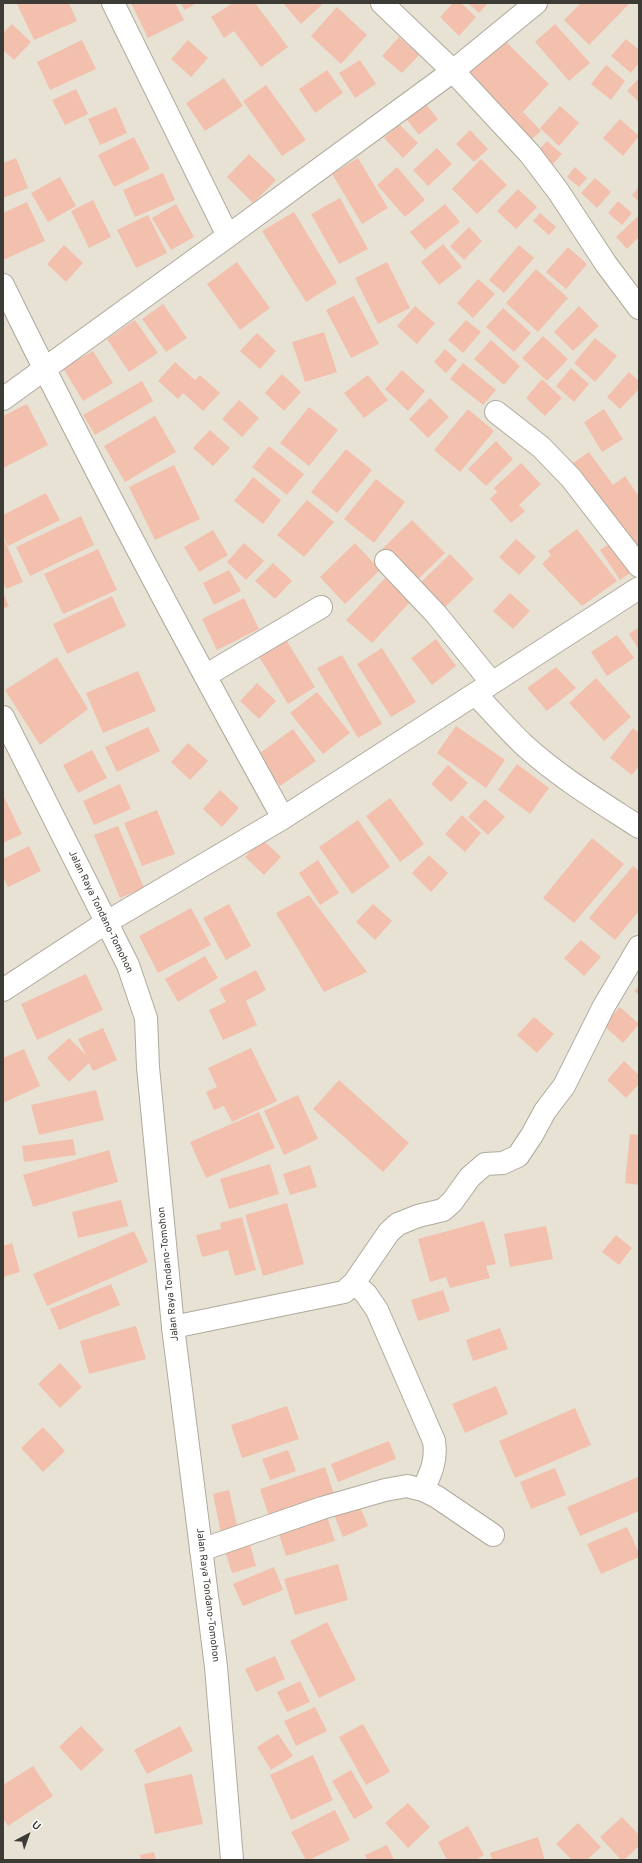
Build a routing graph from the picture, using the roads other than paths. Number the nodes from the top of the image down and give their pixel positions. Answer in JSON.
{"nodes":[{"id":1,"x":114,"y":3,"type":"edge"},
{"id":2,"x":382,"y":3,"type":"edge"},
{"id":3,"x":536,"y":3,"type":"edge"},
{"id":4,"x":453,"y":71,"type":"junction"},
{"id":5,"x":228,"y":236,"type":"junction"},
{"id":6,"x":3,"y":285,"type":"edge"},
{"id":7,"x":639,"y":308,"type":"edge"},
{"id":8,"x":44,"y":370,"type":"junction"},
{"id":9,"x":3,"y":399,"type":"edge"},
{"id":10,"x":496,"y":412,"type":"dead end"},
{"id":11,"x":386,"y":561,"type":"dead end"},
{"id":12,"x":639,"y":566,"type":"edge"},
{"id":13,"x":639,"y":588,"type":"edge"},
{"id":14,"x":321,"y":607,"type":"dead end"},
{"id":15,"x":205,"y":676,"type":"junction"},
{"id":16,"x":484,"y":688,"type":"junction"},
{"id":17,"x":3,"y":718,"type":"edge"},
{"id":18,"x":283,"y":818,"type":"junction"},
{"id":19,"x":639,"y":827,"type":"edge"},
{"id":20,"x":107,"y":922,"type":"junction"},
{"id":21,"x":639,"y":947,"type":"edge"},
{"id":22,"x":3,"y":990,"type":"edge"},
{"id":23,"x":354,"y":1284,"type":"junction"},
{"id":24,"x":174,"y":1328,"type":"junction"},
{"id":25,"x":423,"y":1490,"type":"junction"},
{"id":26,"x":493,"y":1535,"type":"dead end"},
{"id":27,"x":202,"y":1550,"type":"junction"},
{"id":28,"x":232,"y":1860,"type":"edge"}],
"edges":[{"from":1,"to":5,"type":"main road"},
{"from":2,"to":4,"type":"main road"},
{"from":3,"to":4,"type":"main road"},
{"from":4,"to":5,"type":"main road"},
{"from":4,"to":7,"type":"main road"},
{"from":5,"to":8,"type":"main road"},
{"from":6,"to":8,"type":"main road"},
{"from":8,"to":9,"type":"main road"},
{"from":8,"to":15,"type":"main road"},
{"from":10,"to":12,"type":"main road"},
{"from":11,"to":16,"type":"main road"},
{"from":13,"to":16,"type":"main road"},
{"from":14,"to":15,"type":"main road"},
{"from":15,"to":18,"type":"main road"},
{"from":16,"to":18,"type":"main road"},
{"from":16,"to":19,"type":"main road"},
{"from":17,"to":20,"type":"main road","name":"Jalan Raya Tondano-Tomohon"},
{"from":18,"to":20,"type":"main road"},
{"from":20,"to":22,"type":"main road"},
{"from":20,"to":24,"type":"main road","name":"Jalan Raya Tondano-Tomohon"},
{"from":21,"to":23,"type":"main road"},
{"from":23,"to":24,"type":"main road"},
{"from":23,"to":25,"type":"main road"},
{"from":24,"to":27,"type":"main road","name":"Jalan Raya Tondano-Tomohon"},
{"from":25,"to":26,"type":"main road"},
{"from":25,"to":27,"type":"main road"},
{"from":27,"to":28,"type":"main road","name":"Jalan Raya Tondano-Tomohon"}]}
